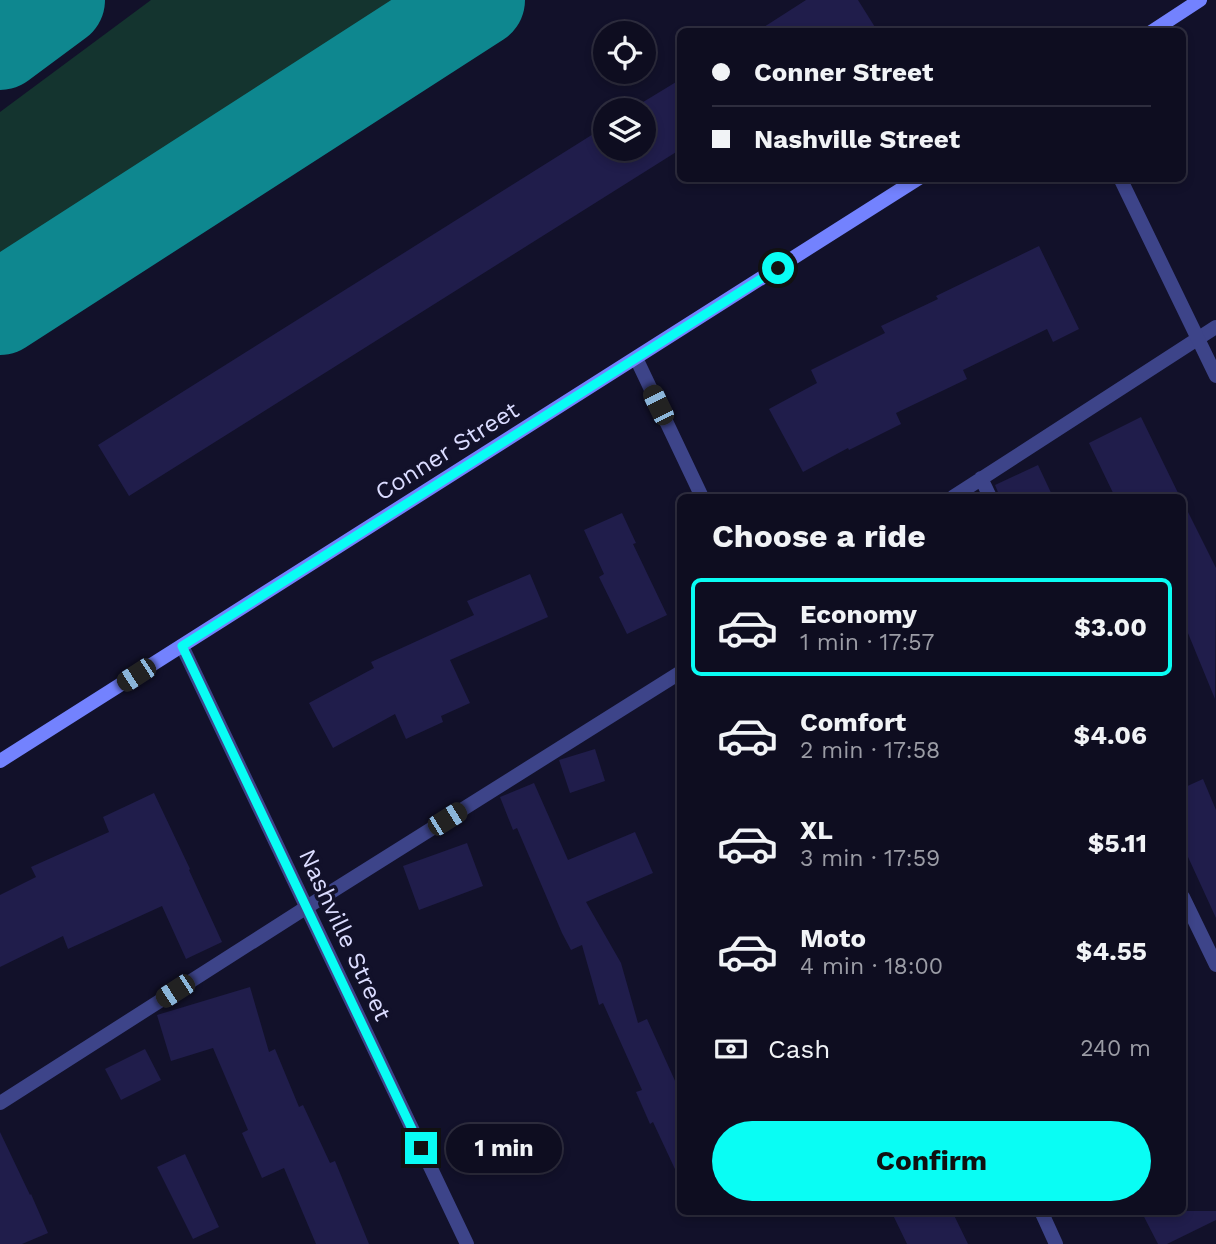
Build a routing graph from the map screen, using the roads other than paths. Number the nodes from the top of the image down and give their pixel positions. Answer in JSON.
{"nodes":[{"id":1,"x":1200,"y":0,"type":"edge"},
{"id":2,"x":1157,"y":28,"type":"edge"},
{"id":3,"x":913,"y":182,"type":"edge"},
{"id":4,"x":1123,"y":182,"type":"edge"},
{"id":5,"x":1216,"y":327,"type":"edge"},
{"id":6,"x":1198,"y":339,"type":"junction"},
{"id":7,"x":636,"y":358,"type":"junction"},
{"id":8,"x":1216,"y":376,"type":"edge"},
{"id":9,"x":981,"y":478,"type":"junction"},
{"id":10,"x":701,"y":494,"type":"edge"},
{"id":11,"x":957,"y":494,"type":"edge"},
{"id":12,"x":989,"y":494,"type":"edge"},
{"id":13,"x":182,"y":646,"type":"junction"},
{"id":14,"x":677,"y":675,"type":"edge"},
{"id":15,"x":0,"y":761,"type":"edge"},
{"id":16,"x":1186,"y":903,"type":"edge"},
{"id":17,"x":307,"y":907,"type":"junction"},
{"id":18,"x":1216,"y":965,"type":"edge"},
{"id":19,"x":0,"y":1103,"type":"edge"},
{"id":20,"x":1043,"y":1215,"type":"edge"},
{"id":21,"x":467,"y":1244,"type":"edge"},
{"id":22,"x":1056,"y":1244,"type":"edge"}],
"edges":[{"from":1,"to":2,"type":"main road"},
{"from":3,"to":7,"type":"main road","name":"Conner Street"},
{"from":4,"to":6,"type":"street"},
{"from":5,"to":6,"type":"street"},
{"from":6,"to":8,"type":"street"},
{"from":6,"to":9,"type":"street"},
{"from":7,"to":10,"type":"street"},
{"from":7,"to":13,"type":"main road","name":"Conner Street"},
{"from":9,"to":11,"type":"street"},
{"from":9,"to":12,"type":"street"},
{"from":13,"to":15,"type":"main road","name":"Conner Street"},
{"from":13,"to":17,"type":"street","name":"Nashville Street"},
{"from":14,"to":17,"type":"street"},
{"from":16,"to":18,"type":"street"},
{"from":17,"to":19,"type":"street"},
{"from":17,"to":21,"type":"street","name":"Nashville Street"},
{"from":20,"to":22,"type":"street"}]}
